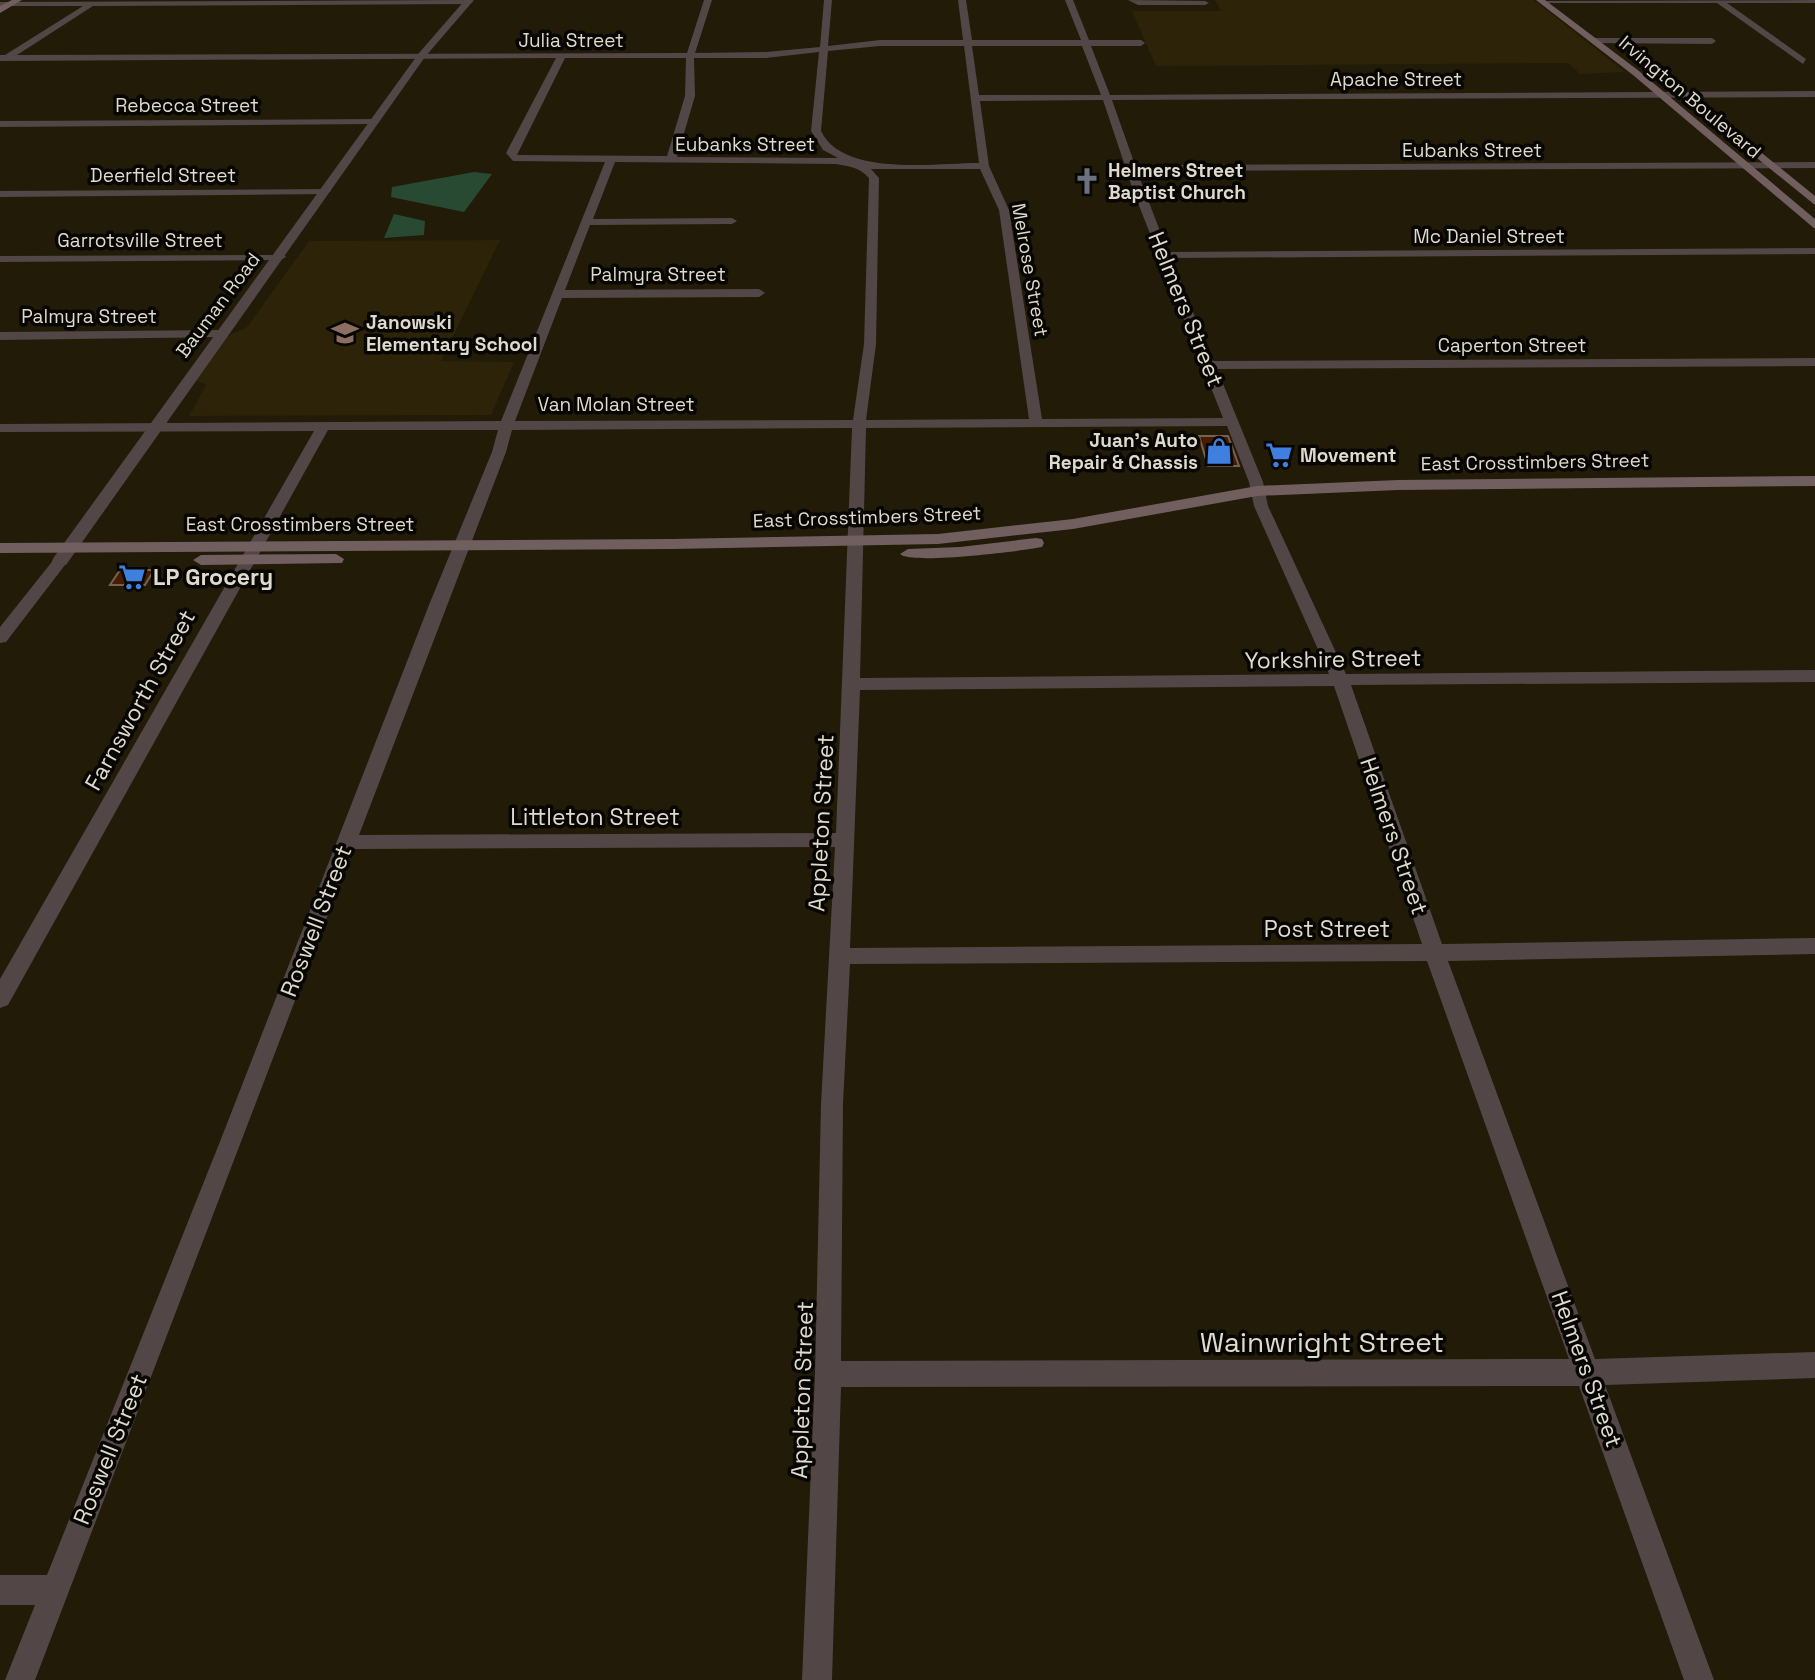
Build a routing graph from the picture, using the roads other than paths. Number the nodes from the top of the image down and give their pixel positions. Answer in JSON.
{"nodes":[{"id":1,"x":708,"y":0,"type":"edge"},
{"id":2,"x":828,"y":0,"type":"edge"},
{"id":3,"x":962,"y":0,"type":"edge"},
{"id":4,"x":1069,"y":0,"type":"edge"},
{"id":5,"x":1132,"y":0,"type":"edge"},
{"id":6,"x":469,"y":1,"type":"edge"},
{"id":7,"x":1187,"y":1,"type":"edge"},
{"id":8,"x":1541,"y":1,"type":"edge"},
{"id":9,"x":1561,"y":1,"type":"edge"},
{"id":10,"x":1719,"y":1,"type":"edge"},
{"id":11,"x":1815,"y":1,"type":"edge"},
{"id":12,"x":7,"y":2,"type":"edge"},
{"id":13,"x":1205,"y":3,"type":"dead end"},
{"id":14,"x":90,"y":4,"type":"junction"},
{"id":15,"x":1553,"y":9,"type":"junction"},
{"id":16,"x":0,"y":10,"type":"edge"},
{"id":17,"x":1600,"y":29,"type":"dead end"},
{"id":18,"x":1595,"y":41,"type":"junction"},
{"id":19,"x":1617,"y":41,"type":"junction"},
{"id":20,"x":1712,"y":41,"type":"dead end"},
{"id":21,"x":1084,"y":43,"type":"junction"},
{"id":22,"x":1140,"y":43,"type":"dead end"},
{"id":23,"x":967,"y":44,"type":"junction"},
{"id":24,"x":823,"y":54,"type":"junction"},
{"id":25,"x":1635,"y":54,"type":"dead end"},
{"id":26,"x":422,"y":55,"type":"junction"},
{"id":27,"x":562,"y":55,"type":"junction"},
{"id":28,"x":690,"y":56,"type":"junction"},
{"id":29,"x":3,"y":58,"type":"edge"},
{"id":30,"x":1803,"y":61,"type":"dead end"},
{"id":31,"x":1658,"y":74,"type":"dead end"},
{"id":32,"x":1815,"y":94,"type":"edge"},
{"id":33,"x":1663,"y":95,"type":"junction"},
{"id":34,"x":1684,"y":95,"type":"junction"},
{"id":35,"x":976,"y":98,"type":"junction"},
{"id":36,"x":1107,"y":98,"type":"junction"},
{"id":37,"x":374,"y":121,"type":"junction"},
{"id":38,"x":0,"y":124,"type":"edge"},
{"id":39,"x":610,"y":161,"type":"junction"},
{"id":40,"x":671,"y":161,"type":"junction"},
{"id":41,"x":855,"y":164,"type":"junction"},
{"id":42,"x":1745,"y":165,"type":"junction"},
{"id":43,"x":1770,"y":165,"type":"junction"},
{"id":44,"x":1815,"y":165,"type":"edge"},
{"id":45,"x":985,"y":166,"type":"junction"},
{"id":46,"x":1130,"y":168,"type":"junction"},
{"id":47,"x":326,"y":191,"type":"junction"},
{"id":48,"x":0,"y":194,"type":"edge"},
{"id":49,"x":1815,"y":202,"type":"edge"},
{"id":50,"x":732,"y":221,"type":"dead end"},
{"id":51,"x":586,"y":222,"type":"junction"},
{"id":52,"x":1815,"y":225,"type":"edge"},
{"id":53,"x":1815,"y":251,"type":"edge"},
{"id":54,"x":1164,"y":254,"type":"junction"},
{"id":55,"x":280,"y":257,"type":"junction"},
{"id":56,"x":0,"y":259,"type":"edge"},
{"id":57,"x":759,"y":293,"type":"dead end"},
{"id":58,"x":558,"y":294,"type":"junction"},
{"id":59,"x":221,"y":334,"type":"junction"},
{"id":60,"x":0,"y":336,"type":"edge"},
{"id":61,"x":1815,"y":362,"type":"edge"},
{"id":62,"x":1209,"y":365,"type":"junction"},
{"id":63,"x":859,"y":422,"type":"junction"},
{"id":64,"x":1233,"y":422,"type":"junction"},
{"id":65,"x":1036,"y":423,"type":"junction"},
{"id":66,"x":507,"y":424,"type":"junction"},
{"id":67,"x":156,"y":425,"type":"junction"},
{"id":68,"x":324,"y":425,"type":"junction"},
{"id":69,"x":0,"y":428,"type":"edge"},
{"id":70,"x":1815,"y":481,"type":"edge"},
{"id":71,"x":1690,"y":487,"type":"junction"},
{"id":72,"x":1815,"y":492,"type":"edge"},
{"id":73,"x":1259,"y":498,"type":"junction"},
{"id":74,"x":0,"y":548,"type":"edge"},
{"id":75,"x":855,"y":548,"type":"junction"},
{"id":76,"x":460,"y":551,"type":"junction"},
{"id":77,"x":251,"y":552,"type":"junction"},
{"id":78,"x":65,"y":554,"type":"junction"},
{"id":79,"x":0,"y":561,"type":"edge"},
{"id":80,"x":0,"y":638,"type":"edge"},
{"id":81,"x":1815,"y":676,"type":"edge"},
{"id":82,"x":1341,"y":681,"type":"junction"},
{"id":83,"x":850,"y":684,"type":"junction"},
{"id":84,"x":844,"y":841,"type":"junction"},
{"id":85,"x":346,"y":842,"type":"junction"},
{"id":86,"x":1815,"y":946,"type":"edge"},
{"id":87,"x":1435,"y":953,"type":"junction"},
{"id":88,"x":839,"y":956,"type":"junction"},
{"id":89,"x":0,"y":999,"type":"edge"},
{"id":90,"x":1815,"y":1365,"type":"edge"},
{"id":91,"x":1588,"y":1372,"type":"junction"},
{"id":92,"x":828,"y":1374,"type":"junction"},
{"id":93,"x":0,"y":1590,"type":"edge"},
{"id":94,"x":54,"y":1590,"type":"junction"},
{"id":95,"x":20,"y":1680,"type":"edge"},
{"id":96,"x":817,"y":1680,"type":"edge"},
{"id":97,"x":1699,"y":1680,"type":"edge"}],
"edges":[{"from":1,"to":28,"type":"street"},
{"from":2,"to":24,"type":"street"},
{"from":3,"to":23,"type":"street","name":"Melrose Street"},
{"from":4,"to":21,"type":"street","name":"Helmers Street"},
{"from":5,"to":7,"type":"street"},
{"from":6,"to":14,"type":"street"},
{"from":6,"to":26,"type":"street","name":"Bauman Road"},
{"from":7,"to":13,"type":"street"},
{"from":8,"to":9,"type":"street"},
{"from":8,"to":15,"type":"main road","name":"Irvington Boulevard"},
{"from":9,"to":10,"type":"street"},
{"from":9,"to":15,"type":"main road"},
{"from":10,"to":11,"type":"street"},
{"from":10,"to":30,"type":"street"},
{"from":12,"to":14,"type":"street"},
{"from":12,"to":16,"type":"main road"},
{"from":14,"to":29,"type":"street"},
{"from":15,"to":18,"type":"main road","name":"Irvington Boulevard"},
{"from":17,"to":19,"type":"main road","name":"Irvington Boulevard"},
{"from":18,"to":19,"type":"street"},
{"from":18,"to":33,"type":"main road","name":"Irvington Boulevard"},
{"from":19,"to":20,"type":"street"},
{"from":19,"to":25,"type":"main road","name":"Irvington Boulevard"},
{"from":21,"to":22,"type":"street"},
{"from":21,"to":23,"type":"street"},
{"from":21,"to":36,"type":"street","name":"Helmers Street"},
{"from":23,"to":24,"type":"street"},
{"from":23,"to":35,"type":"street","name":"Melrose Street"},
{"from":24,"to":28,"type":"street","name":"Julia Street"},
{"from":24,"to":41,"type":"street"},
{"from":26,"to":27,"type":"street","name":"Julia Street"},
{"from":26,"to":29,"type":"street","name":"Julia Street"},
{"from":26,"to":37,"type":"street","name":"Bauman Road"},
{"from":27,"to":28,"type":"street","name":"Julia Street"},
{"from":27,"to":39,"type":"street","name":"Eubanks Street"},
{"from":28,"to":40,"type":"street"},
{"from":31,"to":34,"type":"main road","name":"Irvington Boulevard"},
{"from":32,"to":34,"type":"street","name":"Apache Street"},
{"from":33,"to":34,"type":"street","name":"Apache Street"},
{"from":33,"to":36,"type":"street","name":"Apache Street"},
{"from":33,"to":42,"type":"main road","name":"Irvington Boulevard"},
{"from":34,"to":43,"type":"main road","name":"Irvington Boulevard"},
{"from":35,"to":36,"type":"street","name":"Apache Street"},
{"from":35,"to":45,"type":"street","name":"Melrose Street"},
{"from":36,"to":46,"type":"street","name":"Helmers Street"},
{"from":37,"to":38,"type":"street","name":"Rebecca Street"},
{"from":37,"to":47,"type":"street","name":"Bauman Road"},
{"from":39,"to":40,"type":"street","name":"Eubanks Street"},
{"from":39,"to":51,"type":"street","name":"Roswell Street"},
{"from":40,"to":41,"type":"street","name":"Eubanks Street"},
{"from":41,"to":45,"type":"street","name":"Eubanks Street"},
{"from":41,"to":63,"type":"street","name":"Appleton Street"},
{"from":42,"to":43,"type":"street","name":"Eubanks Street"},
{"from":42,"to":46,"type":"street","name":"Eubanks Street"},
{"from":42,"to":52,"type":"main road","name":"Irvington Boulevard"},
{"from":43,"to":44,"type":"street","name":"Eubanks Street"},
{"from":43,"to":49,"type":"main road","name":"Irvington Boulevard"},
{"from":45,"to":65,"type":"street","name":"Melrose Street"},
{"from":46,"to":54,"type":"street","name":"Helmers Street"},
{"from":47,"to":48,"type":"street","name":"Deerfield Street"},
{"from":47,"to":55,"type":"street","name":"Bauman Road"},
{"from":50,"to":51,"type":"street"},
{"from":51,"to":58,"type":"street","name":"Roswell Street"},
{"from":53,"to":54,"type":"street","name":"Mc Daniel Street"},
{"from":54,"to":62,"type":"street","name":"Helmers Street"},
{"from":55,"to":56,"type":"street","name":"Garrotsville Street"},
{"from":55,"to":59,"type":"street","name":"Bauman Road"},
{"from":57,"to":58,"type":"street","name":"Palmyra Street"},
{"from":58,"to":66,"type":"street","name":"Roswell Street"},
{"from":59,"to":60,"type":"street","name":"Palmyra Street"},
{"from":59,"to":67,"type":"street","name":"Bauman Road"},
{"from":61,"to":62,"type":"street","name":"Caperton Street"},
{"from":62,"to":64,"type":"street","name":"Helmers Street"},
{"from":63,"to":65,"type":"street","name":"Van Molan Street"},
{"from":63,"to":66,"type":"street","name":"Van Molan Street"},
{"from":63,"to":75,"type":"street","name":"Appleton Street"},
{"from":64,"to":65,"type":"street","name":"Van Molan Street"},
{"from":64,"to":73,"type":"street","name":"Helmers Street"},
{"from":66,"to":68,"type":"street","name":"Van Molan Street"},
{"from":66,"to":76,"type":"street","name":"Roswell Street"},
{"from":67,"to":68,"type":"street","name":"Van Molan Street"},
{"from":67,"to":69,"type":"street","name":"Van Molan Street"},
{"from":67,"to":78,"type":"street","name":"Bauman Road"},
{"from":68,"to":77,"type":"street","name":"Farnsworth Street"},
{"from":70,"to":71,"type":"main road","name":"East Crosstimbers Street"},
{"from":71,"to":72,"type":"main road","name":"East Crosstimbers Street"},
{"from":71,"to":73,"type":"main road","name":"East Crosstimbers Street"},
{"from":73,"to":75,"type":"main road","name":"East Crosstimbers Street"},
{"from":73,"to":82,"type":"street","name":"Helmers Street"},
{"from":74,"to":78,"type":"main road","name":"East Crosstimbers Street"},
{"from":75,"to":76,"type":"main road","name":"East Crosstimbers Street"},
{"from":75,"to":83,"type":"street","name":"Appleton Street"},
{"from":76,"to":77,"type":"main road","name":"East Crosstimbers Street"},
{"from":76,"to":85,"type":"street","name":"Roswell Street"},
{"from":77,"to":78,"type":"main road","name":"East Crosstimbers Street"},
{"from":77,"to":89,"type":"street","name":"Farnsworth Street"},
{"from":78,"to":79,"type":"main road","name":"East Crosstimbers Street"},
{"from":78,"to":80,"type":"street","name":"Bauman Road"},
{"from":81,"to":82,"type":"street","name":"Yorkshire Street"},
{"from":82,"to":83,"type":"street","name":"Yorkshire Street"},
{"from":82,"to":87,"type":"street","name":"Helmers Street"},
{"from":83,"to":84,"type":"street","name":"Appleton Street"},
{"from":84,"to":85,"type":"street","name":"Littleton Street"},
{"from":84,"to":88,"type":"street","name":"Appleton Street"},
{"from":85,"to":94,"type":"street","name":"Roswell Street"},
{"from":86,"to":87,"type":"street","name":"Post Street"},
{"from":87,"to":88,"type":"street","name":"Post Street"},
{"from":87,"to":91,"type":"street","name":"Helmers Street"},
{"from":88,"to":92,"type":"street","name":"Appleton Street"},
{"from":90,"to":91,"type":"street","name":"Wainwright Street"},
{"from":91,"to":92,"type":"street","name":"Wainwright Street"},
{"from":91,"to":97,"type":"street","name":"Helmers Street"},
{"from":92,"to":96,"type":"street","name":"Appleton Street"},
{"from":93,"to":94,"type":"street"},
{"from":94,"to":95,"type":"street","name":"Roswell Street"}]}
